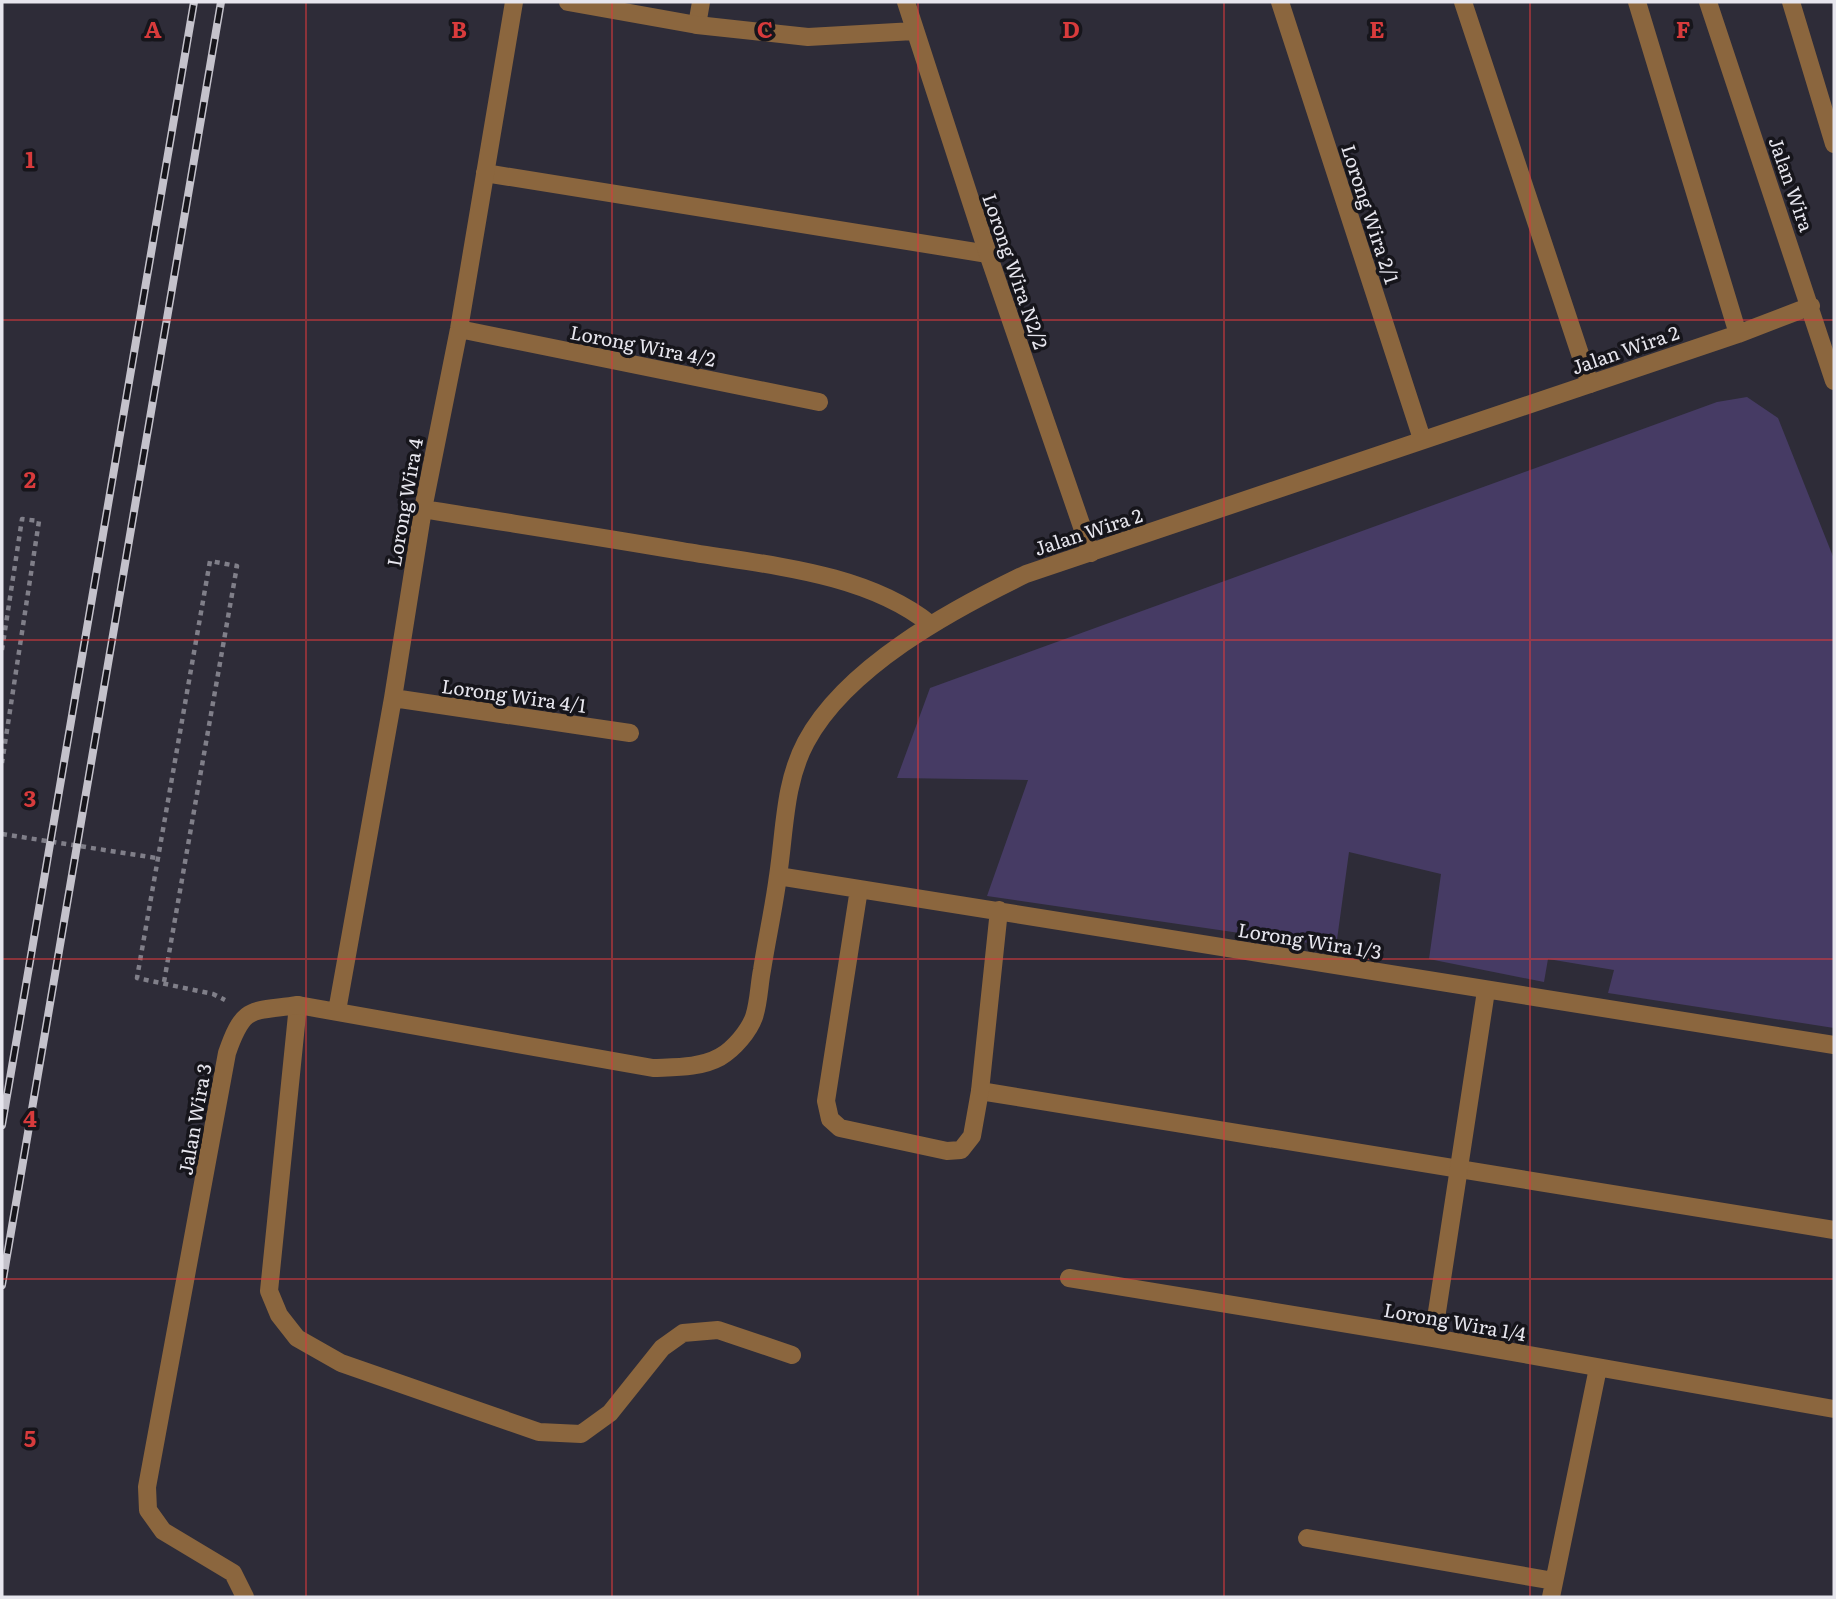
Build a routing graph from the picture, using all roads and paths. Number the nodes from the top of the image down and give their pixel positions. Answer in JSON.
{"nodes":[{"id":1,"x":514,"y":2,"type":"edge"},
{"id":2,"x":568,"y":2,"type":"edge"},
{"id":3,"x":701,"y":2,"type":"edge"},
{"id":4,"x":906,"y":2,"type":"edge"},
{"id":5,"x":1280,"y":2,"type":"edge"},
{"id":6,"x":1463,"y":2,"type":"edge"},
{"id":7,"x":1637,"y":2,"type":"edge"},
{"id":8,"x":1708,"y":2,"type":"edge"},
{"id":9,"x":1791,"y":2,"type":"edge"},
{"id":10,"x":697,"y":25,"type":"junction"},
{"id":11,"x":914,"y":32,"type":"junction"},
{"id":12,"x":1834,"y":144,"type":"edge"},
{"id":13,"x":485,"y":173,"type":"junction"},
{"id":14,"x":988,"y":254,"type":"junction"},
{"id":15,"x":1811,"y":306,"type":"junction"},
{"id":16,"x":459,"y":329,"type":"junction"},
{"id":17,"x":1738,"y":334,"type":"junction"},
{"id":18,"x":1834,"y":381,"type":"edge"},
{"id":19,"x":1590,"y":384,"type":"junction"},
{"id":20,"x":818,"y":402,"type":"dead end"},
{"id":21,"x":1422,"y":439,"type":"junction"},
{"id":22,"x":423,"y":509,"type":"junction"},
{"id":23,"x":1090,"y":553,"type":"junction"},
{"id":24,"x":930,"y":624,"type":"junction"},
{"id":25,"x":2,"y":650,"type":"edge"},
{"id":26,"x":393,"y":698,"type":"junction"},
{"id":27,"x":630,"y":733,"type":"dead end"},
{"id":28,"x":2,"y":763,"type":"edge"},
{"id":29,"x":2,"y":834,"type":"edge"},
{"id":30,"x":156,"y":858,"type":"junction"},
{"id":31,"x":778,"y":876,"type":"junction"},
{"id":32,"x":859,"y":889,"type":"junction"},
{"id":33,"x":999,"y":910,"type":"junction"},
{"id":34,"x":163,"y":982,"type":"junction"},
{"id":35,"x":1486,"y":991,"type":"junction"},
{"id":36,"x":213,"y":994,"type":"dead end"},
{"id":37,"x":298,"y":1005,"type":"junction"},
{"id":38,"x":337,"y":1011,"type":"junction"},
{"id":39,"x":1834,"y":1045,"type":"edge"},
{"id":40,"x":653,"y":1068,"type":"joint"},
{"id":41,"x":980,"y":1091,"type":"junction"},
{"id":42,"x":1458,"y":1167,"type":"junction"},
{"id":43,"x":1834,"y":1230,"type":"edge"},
{"id":44,"x":1069,"y":1278,"type":"dead end"},
{"id":45,"x":1433,"y":1338,"type":"junction"},
{"id":46,"x":792,"y":1355,"type":"dead end"},
{"id":47,"x":1598,"y":1368,"type":"junction"},
{"id":48,"x":1834,"y":1409,"type":"edge"},
{"id":49,"x":1307,"y":1538,"type":"dead end"},
{"id":50,"x":1552,"y":1589,"type":"edge"},
{"id":51,"x":245,"y":1597,"type":"edge"}],
"edges":[{"from":1,"to":13,"type":"street","name":"Lorong Wira 4"},
{"from":2,"to":10,"type":"street"},
{"from":3,"to":10,"type":"street"},
{"from":4,"to":11,"type":"street","name":"Lorong Wira N2/2"},
{"from":5,"to":21,"type":"street","name":"Lorong Wira 2/1"},
{"from":6,"to":19,"type":"street"},
{"from":7,"to":17,"type":"street"},
{"from":8,"to":15,"type":"street","name":"Jalan Wira"},
{"from":9,"to":12,"type":"street"},
{"from":10,"to":11,"type":"street"},
{"from":11,"to":14,"type":"street","name":"Lorong Wira N2/2"},
{"from":13,"to":14,"type":"street"},
{"from":13,"to":16,"type":"street","name":"Lorong Wira 4"},
{"from":14,"to":23,"type":"street","name":"Lorong Wira N2/2"},
{"from":15,"to":17,"type":"street","name":"Jalan Wira 2"},
{"from":15,"to":18,"type":"street","name":"Jalan Wira"},
{"from":16,"to":20,"type":"street","name":"Lorong Wira 4/2"},
{"from":16,"to":22,"type":"street","name":"Lorong Wira 4"},
{"from":17,"to":19,"type":"street","name":"Jalan Wira 2"},
{"from":19,"to":21,"type":"street","name":"Jalan Wira 2"},
{"from":21,"to":23,"type":"street","name":"Jalan Wira 2"},
{"from":22,"to":24,"type":"street"},
{"from":22,"to":26,"type":"street","name":"Lorong Wira 4"},
{"from":23,"to":24,"type":"street","name":"Jalan Wira 2"},
{"from":24,"to":31,"type":"street","name":"Jalan Wira 2"},
{"from":25,"to":28,"type":"path"},
{"from":26,"to":27,"type":"street","name":"Lorong Wira 4/1"},
{"from":26,"to":38,"type":"street","name":"Lorong Wira 4"},
{"from":29,"to":30,"type":"path"},
{"from":30,"to":34,"type":"path"},
{"from":30,"to":34,"type":"path"},
{"from":31,"to":32,"type":"street","name":"Lorong Wira 1/3"},
{"from":31,"to":40,"type":"street","name":"Jalan Wira 2"},
{"from":32,"to":33,"type":"street","name":"Lorong Wira 1/3"},
{"from":32,"to":41,"type":"street"},
{"from":33,"to":35,"type":"street","name":"Lorong Wira 1/3"},
{"from":33,"to":41,"type":"street"},
{"from":34,"to":36,"type":"path"},
{"from":35,"to":39,"type":"street","name":"Lorong Wira 1/3"},
{"from":35,"to":42,"type":"street"},
{"from":37,"to":38,"type":"street","name":"Jalan Wira 3"},
{"from":37,"to":46,"type":"street"},
{"from":37,"to":51,"type":"street","name":"Jalan Wira 3"},
{"from":38,"to":40,"type":"street","name":"Jalan Wira 3"},
{"from":41,"to":42,"type":"street"},
{"from":42,"to":43,"type":"street"},
{"from":42,"to":45,"type":"street"},
{"from":44,"to":45,"type":"street","name":"Lorong Wira 1/4"},
{"from":45,"to":47,"type":"street","name":"Lorong Wira 1/4"},
{"from":47,"to":48,"type":"street","name":"Lorong Wira 1/4"},
{"from":47,"to":50,"type":"street"},
{"from":49,"to":50,"type":"street"}]}
